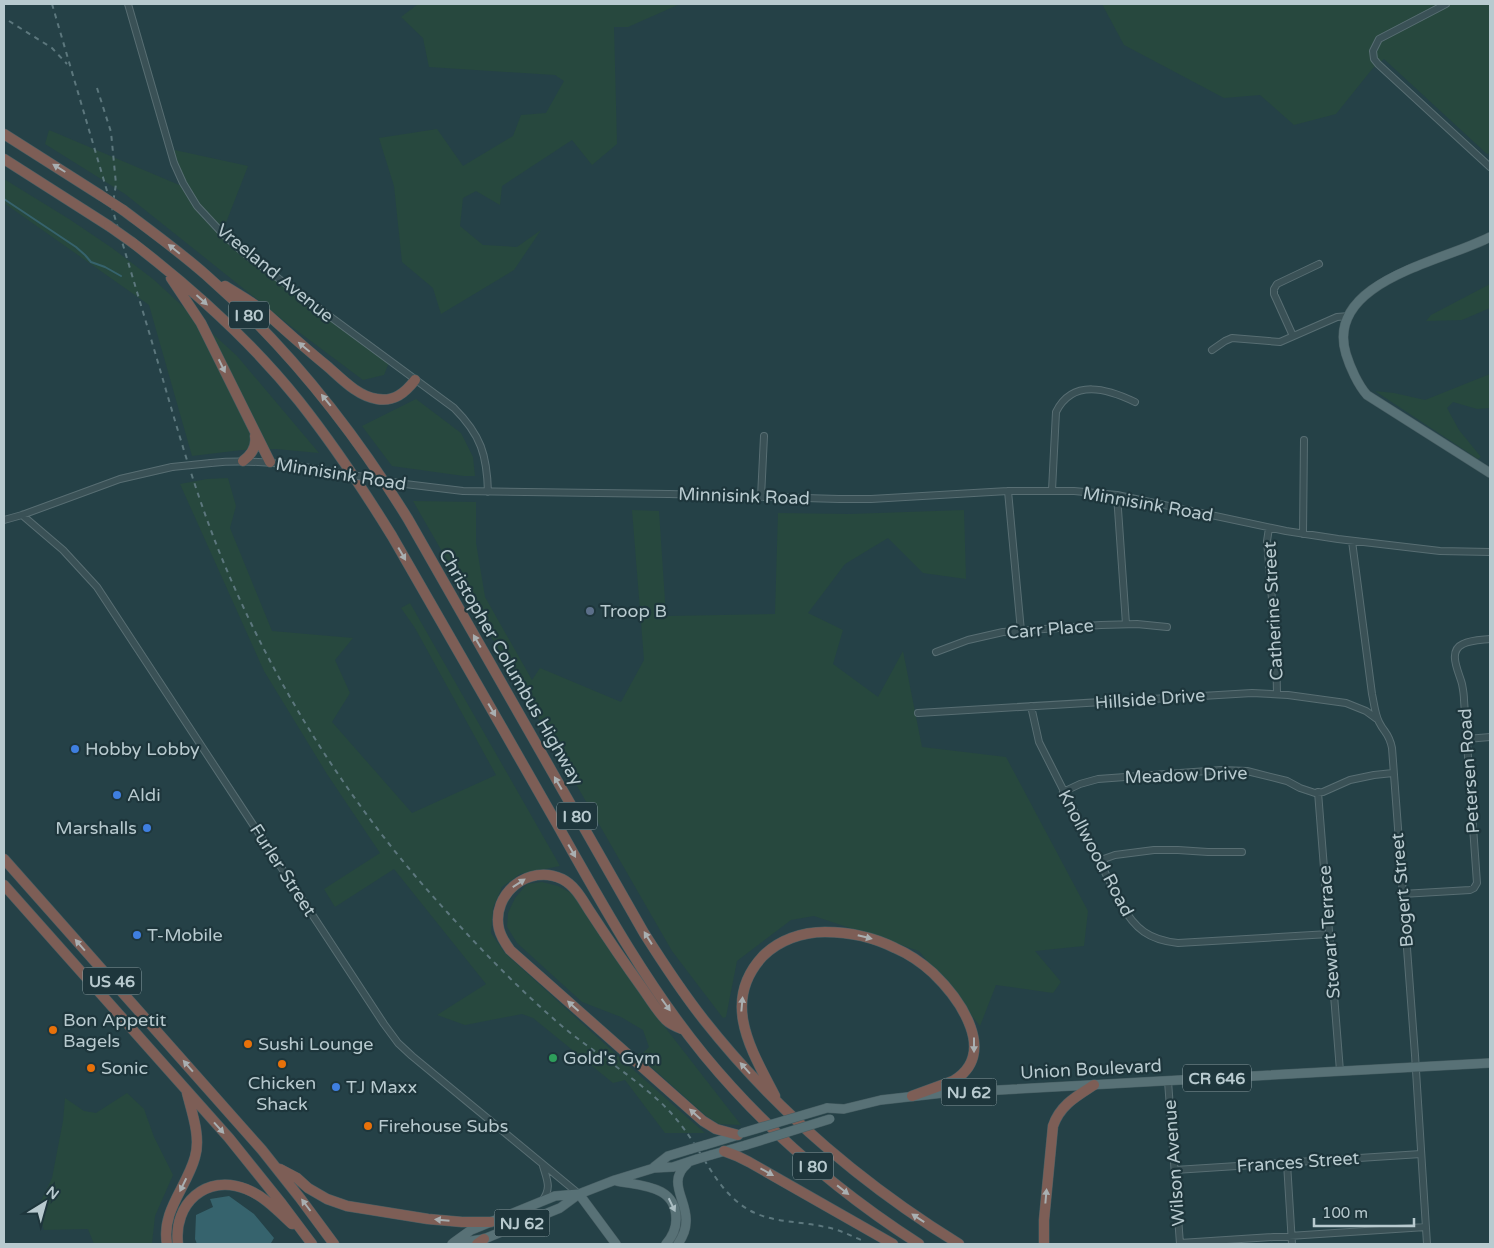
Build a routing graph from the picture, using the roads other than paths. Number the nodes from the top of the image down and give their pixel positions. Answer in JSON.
{"nodes":[{"id":1,"x":128,"y":4,"type":"edge"},
{"id":2,"x":1446,"y":4,"type":"edge"},
{"id":3,"x":4,"y":134,"type":"edge"},
{"id":4,"x":4,"y":159,"type":"edge"},
{"id":5,"x":1490,"y":167,"type":"edge"},
{"id":6,"x":1490,"y":238,"type":"edge"},
{"id":7,"x":1319,"y":264,"type":"dead end"},
{"id":8,"x":196,"y":267,"type":"junction"},
{"id":9,"x":165,"y":268,"type":"junction"},
{"id":10,"x":1349,"y":316,"type":"junction"},
{"id":11,"x":1293,"y":336,"type":"junction"},
{"id":12,"x":1212,"y":350,"type":"dead end"},
{"id":13,"x":415,"y":380,"type":"junction"},
{"id":14,"x":1135,"y":402,"type":"dead end"},
{"id":15,"x":252,"y":428,"type":"junction"},
{"id":16,"x":764,"y":436,"type":"dead end"},
{"id":17,"x":1304,"y":440,"type":"dead end"},
{"id":18,"x":243,"y":461,"type":"junction"},
{"id":19,"x":270,"y":462,"type":"junction"},
{"id":20,"x":1490,"y":473,"type":"edge"},
{"id":21,"x":1052,"y":490,"type":"junction"},
{"id":22,"x":1008,"y":491,"type":"junction"},
{"id":23,"x":488,"y":492,"type":"junction"},
{"id":24,"x":1117,"y":495,"type":"junction"},
{"id":25,"x":761,"y":497,"type":"junction"},
{"id":26,"x":22,"y":515,"type":"junction"},
{"id":27,"x":4,"y":520,"type":"edge"},
{"id":28,"x":1269,"y":528,"type":"junction"},
{"id":29,"x":1303,"y":534,"type":"junction"},
{"id":30,"x":1352,"y":541,"type":"junction"},
{"id":31,"x":1490,"y":552,"type":"edge"},
{"id":32,"x":1126,"y":624,"type":"junction"},
{"id":33,"x":1167,"y":627,"type":"dead end"},
{"id":34,"x":1020,"y":631,"type":"junction"},
{"id":35,"x":1490,"y":639,"type":"edge"},
{"id":36,"x":936,"y":652,"type":"dead end"},
{"id":37,"x":1277,"y":694,"type":"junction"},
{"id":38,"x":1031,"y":706,"type":"junction"},
{"id":39,"x":918,"y":713,"type":"dead end"},
{"id":40,"x":1378,"y":720,"type":"junction"},
{"id":41,"x":1490,"y":737,"type":"edge"},
{"id":42,"x":1467,"y":739,"type":"junction"},
{"id":43,"x":1393,"y":773,"type":"junction"},
{"id":44,"x":1064,"y":792,"type":"junction"},
{"id":45,"x":1318,"y":792,"type":"junction"},
{"id":46,"x":1242,"y":852,"type":"dead end"},
{"id":47,"x":4,"y":859,"type":"edge"},
{"id":48,"x":1098,"y":861,"type":"junction"},
{"id":49,"x":4,"y":885,"type":"edge"},
{"id":50,"x":1402,"y":894,"type":"junction"},
{"id":51,"x":1329,"y":934,"type":"junction"},
{"id":52,"x":685,"y":1031,"type":"junction"},
{"id":53,"x":1490,"y":1063,"type":"edge"},
{"id":54,"x":1416,"y":1067,"type":"junction"},
{"id":55,"x":1340,"y":1071,"type":"junction"},
{"id":56,"x":1168,"y":1081,"type":"junction"},
{"id":57,"x":1094,"y":1085,"type":"junction"},
{"id":58,"x":187,"y":1092,"type":"junction"},
{"id":59,"x":912,"y":1096,"type":"junction"},
{"id":60,"x":779,"y":1104,"type":"junction"},
{"id":61,"x":844,"y":1109,"type":"junction"},
{"id":62,"x":740,"y":1134,"type":"junction"},
{"id":63,"x":724,"y":1152,"type":"junction"},
{"id":64,"x":1421,"y":1154,"type":"junction"},
{"id":65,"x":693,"y":1161,"type":"junction"},
{"id":66,"x":1286,"y":1163,"type":"junction"},
{"id":67,"x":543,"y":1165,"type":"junction"},
{"id":68,"x":276,"y":1167,"type":"junction"},
{"id":69,"x":654,"y":1168,"type":"junction"},
{"id":70,"x":1175,"y":1170,"type":"junction"},
{"id":71,"x":615,"y":1180,"type":"junction"},
{"id":72,"x":579,"y":1194,"type":"junction"},
{"id":73,"x":542,"y":1202,"type":"junction"},
{"id":74,"x":490,"y":1222,"type":"junction"},
{"id":75,"x":1426,"y":1227,"type":"junction"},
{"id":76,"x":1291,"y":1236,"type":"junction"},
{"id":77,"x":310,"y":1240,"type":"edge"},
{"id":78,"x":480,"y":1241,"type":"edge"},
{"id":79,"x":167,"y":1244,"type":"edge"},
{"id":80,"x":178,"y":1244,"type":"edge"},
{"id":81,"x":334,"y":1244,"type":"edge"},
{"id":82,"x":452,"y":1244,"type":"edge"},
{"id":83,"x":615,"y":1244,"type":"edge"},
{"id":84,"x":666,"y":1244,"type":"edge"},
{"id":85,"x":678,"y":1244,"type":"edge"},
{"id":86,"x":893,"y":1244,"type":"edge"},
{"id":87,"x":918,"y":1244,"type":"edge"},
{"id":88,"x":959,"y":1244,"type":"edge"},
{"id":89,"x":1044,"y":1244,"type":"edge"},
{"id":90,"x":1180,"y":1244,"type":"edge"},
{"id":91,"x":1292,"y":1244,"type":"edge"},
{"id":92,"x":1427,"y":1244,"type":"edge"}],
"edges":[{"from":1,"to":13,"type":"street","name":"Vreeland Avenue"},
{"from":2,"to":5,"type":"street"},
{"from":8,"to":3,"type":"highway","name":"Christopher Columbus Highway","number":"I 80","one_way":true,"bridge":true},
{"from":4,"to":9,"type":"highway","number":"I 80","bridge":true},
{"from":6,"to":10,"type":"main road"},
{"from":7,"to":11,"type":"street"},
{"from":13,"to":8,"type":"highway","one_way":true},
{"from":60,"to":8,"type":"highway","name":"Christopher Columbus Highway","number":"I 80","one_way":true},
{"from":9,"to":15,"type":"highway","one_way":true},
{"from":9,"to":52,"type":"highway","number":"I 80","one_way":true},
{"from":10,"to":11,"type":"street"},
{"from":10,"to":20,"type":"main road"},
{"from":11,"to":12,"type":"street"},
{"from":13,"to":23,"type":"street","name":"Vreeland Avenue"},
{"from":14,"to":21,"type":"street"},
{"from":15,"to":18,"type":"highway"},
{"from":15,"to":19,"type":"highway"},
{"from":16,"to":25,"type":"street"},
{"from":17,"to":29,"type":"street"},
{"from":18,"to":19,"type":"street","name":"Minnisink Road"},
{"from":18,"to":26,"type":"street","name":"Minnisink Road","bridge":true},
{"from":19,"to":23,"type":"street","name":"Minnisink Road","bridge":true},
{"from":21,"to":22,"type":"street","name":"Minnisink Road"},
{"from":21,"to":24,"type":"street","name":"Minnisink Road"},
{"from":22,"to":25,"type":"street","name":"Minnisink Road"},
{"from":22,"to":34,"type":"street"},
{"from":23,"to":25,"type":"street","name":"Minnisink Road"},
{"from":24,"to":28,"type":"street","name":"Minnisink Road"},
{"from":24,"to":32,"type":"street"},
{"from":26,"to":27,"type":"street","name":"Minnisink Road"},
{"from":26,"to":67,"type":"street","name":"Furler Street"},
{"from":28,"to":29,"type":"street","name":"Minnisink Road"},
{"from":28,"to":37,"type":"street","name":"Catherine Street"},
{"from":29,"to":30,"type":"street","name":"Minnisink Road"},
{"from":30,"to":31,"type":"street","name":"Minnisink Road"},
{"from":30,"to":40,"type":"street","name":"Bogert Street"},
{"from":32,"to":33,"type":"street","name":"Carr Place"},
{"from":32,"to":34,"type":"street","name":"Carr Place"},
{"from":34,"to":36,"type":"street","name":"Carr Place"},
{"from":35,"to":42,"type":"street","name":"Petersen Road"},
{"from":37,"to":38,"type":"street","name":"Hillside Drive"},
{"from":37,"to":40,"type":"street","name":"Hillside Drive"},
{"from":38,"to":39,"type":"street","name":"Hillside Drive"},
{"from":38,"to":44,"type":"street","name":"Knollwood Road"},
{"from":40,"to":43,"type":"street","name":"Bogert Street"},
{"from":41,"to":42,"type":"street"},
{"from":42,"to":50,"type":"street","name":"Petersen Road"},
{"from":43,"to":45,"type":"street"},
{"from":43,"to":50,"type":"street","name":"Bogert Street"},
{"from":44,"to":45,"type":"street","name":"Meadow Drive"},
{"from":44,"to":48,"type":"street","name":"Knollwood Road"},
{"from":45,"to":51,"type":"street","name":"Stewart Terrace"},
{"from":46,"to":48,"type":"street"},
{"from":68,"to":47,"type":"highway","number":"US 46","one_way":true},
{"from":48,"to":51,"type":"street","name":"Knollwood Road"},
{"from":49,"to":58,"type":"highway","number":"US 46"},
{"from":50,"to":54,"type":"street","name":"Bogert Street"},
{"from":51,"to":55,"type":"street","name":"Stewart Terrace"},
{"from":62,"to":52,"type":"highway","one_way":true},
{"from":52,"to":87,"type":"highway","number":"I 80","one_way":true},
{"from":53,"to":54,"type":"main road","name":"Union Boulevard","number":"CR 646"},
{"from":54,"to":55,"type":"main road","name":"Union Boulevard","number":"CR 646"},
{"from":54,"to":64,"type":"street","name":"Bogert Street"},
{"from":55,"to":56,"type":"main road","name":"Union Boulevard","number":"CR 646"},
{"from":56,"to":57,"type":"main road","name":"Union Boulevard","number":"CR 646"},
{"from":56,"to":70,"type":"street","name":"Wilson Avenue"},
{"from":57,"to":59,"type":"main road","name":"Union Boulevard","number":"NJ 62"},
{"from":89,"to":57,"type":"highway","one_way":true},
{"from":58,"to":77,"type":"highway","number":"US 46","one_way":true},
{"from":58,"to":79,"type":"highway","one_way":true},
{"from":60,"to":59,"type":"highway","one_way":true},
{"from":59,"to":61,"type":"main road","name":"Union Boulevard","number":"NJ 62"},
{"from":88,"to":60,"type":"highway","name":"Christopher Columbus Highway","number":"I 80","one_way":true},
{"from":61,"to":62,"type":"main road","name":"Union Boulevard","number":"NJ 62","bridge":true},
{"from":61,"to":63,"type":"main road","name":"Union Boulevard","number":"NJ 62","bridge":true},
{"from":62,"to":69,"type":"main road","name":"Union Boulevard","number":"NJ 62","bridge":true},
{"from":63,"to":65,"type":"main road","name":"Union Boulevard","number":"NJ 62","bridge":true},
{"from":63,"to":86,"type":"highway","one_way":true},
{"from":64,"to":66,"type":"street","name":"Frances Street"},
{"from":64,"to":75,"type":"street","name":"Bogert Street"},
{"from":65,"to":69,"type":"main road","name":"Union Boulevard","number":"NJ 62"},
{"from":65,"to":85,"type":"main road"},
{"from":66,"to":70,"type":"street","name":"Frances Street"},
{"from":66,"to":76,"type":"street"},
{"from":67,"to":72,"type":"street","name":"Furler Street"},
{"from":67,"to":73,"type":"street"},
{"from":74,"to":68,"type":"highway","one_way":true},
{"from":81,"to":68,"type":"highway","number":"US 46","one_way":true},
{"from":69,"to":71,"type":"main road","name":"Union Boulevard","number":"NJ 62"},
{"from":70,"to":90,"type":"street","name":"Wilson Avenue"},
{"from":71,"to":72,"type":"main road","name":"Union Boulevard","number":"NJ 62"},
{"from":71,"to":84,"type":"main road","one_way":true},
{"from":72,"to":73,"type":"main road","name":"Union Boulevard","number":"NJ 62"},
{"from":72,"to":78,"type":"main road","name":"Union Boulevard","number":"NJ 62"},
{"from":72,"to":83,"type":"main road"},
{"from":73,"to":74,"type":"main road","name":"Union Boulevard","number":"NJ 62"},
{"from":74,"to":82,"type":"main road","name":"Union Boulevard","number":"NJ 62"},
{"from":75,"to":76,"type":"street"},
{"from":75,"to":92,"type":"street","name":"Bogert Street"},
{"from":76,"to":90,"type":"street"},
{"from":76,"to":91,"type":"street"},
{"from":77,"to":80,"type":"highway"},
{"from":78,"to":82,"type":"main road","name":"Union Boulevard","number":"NJ 62"}]}
